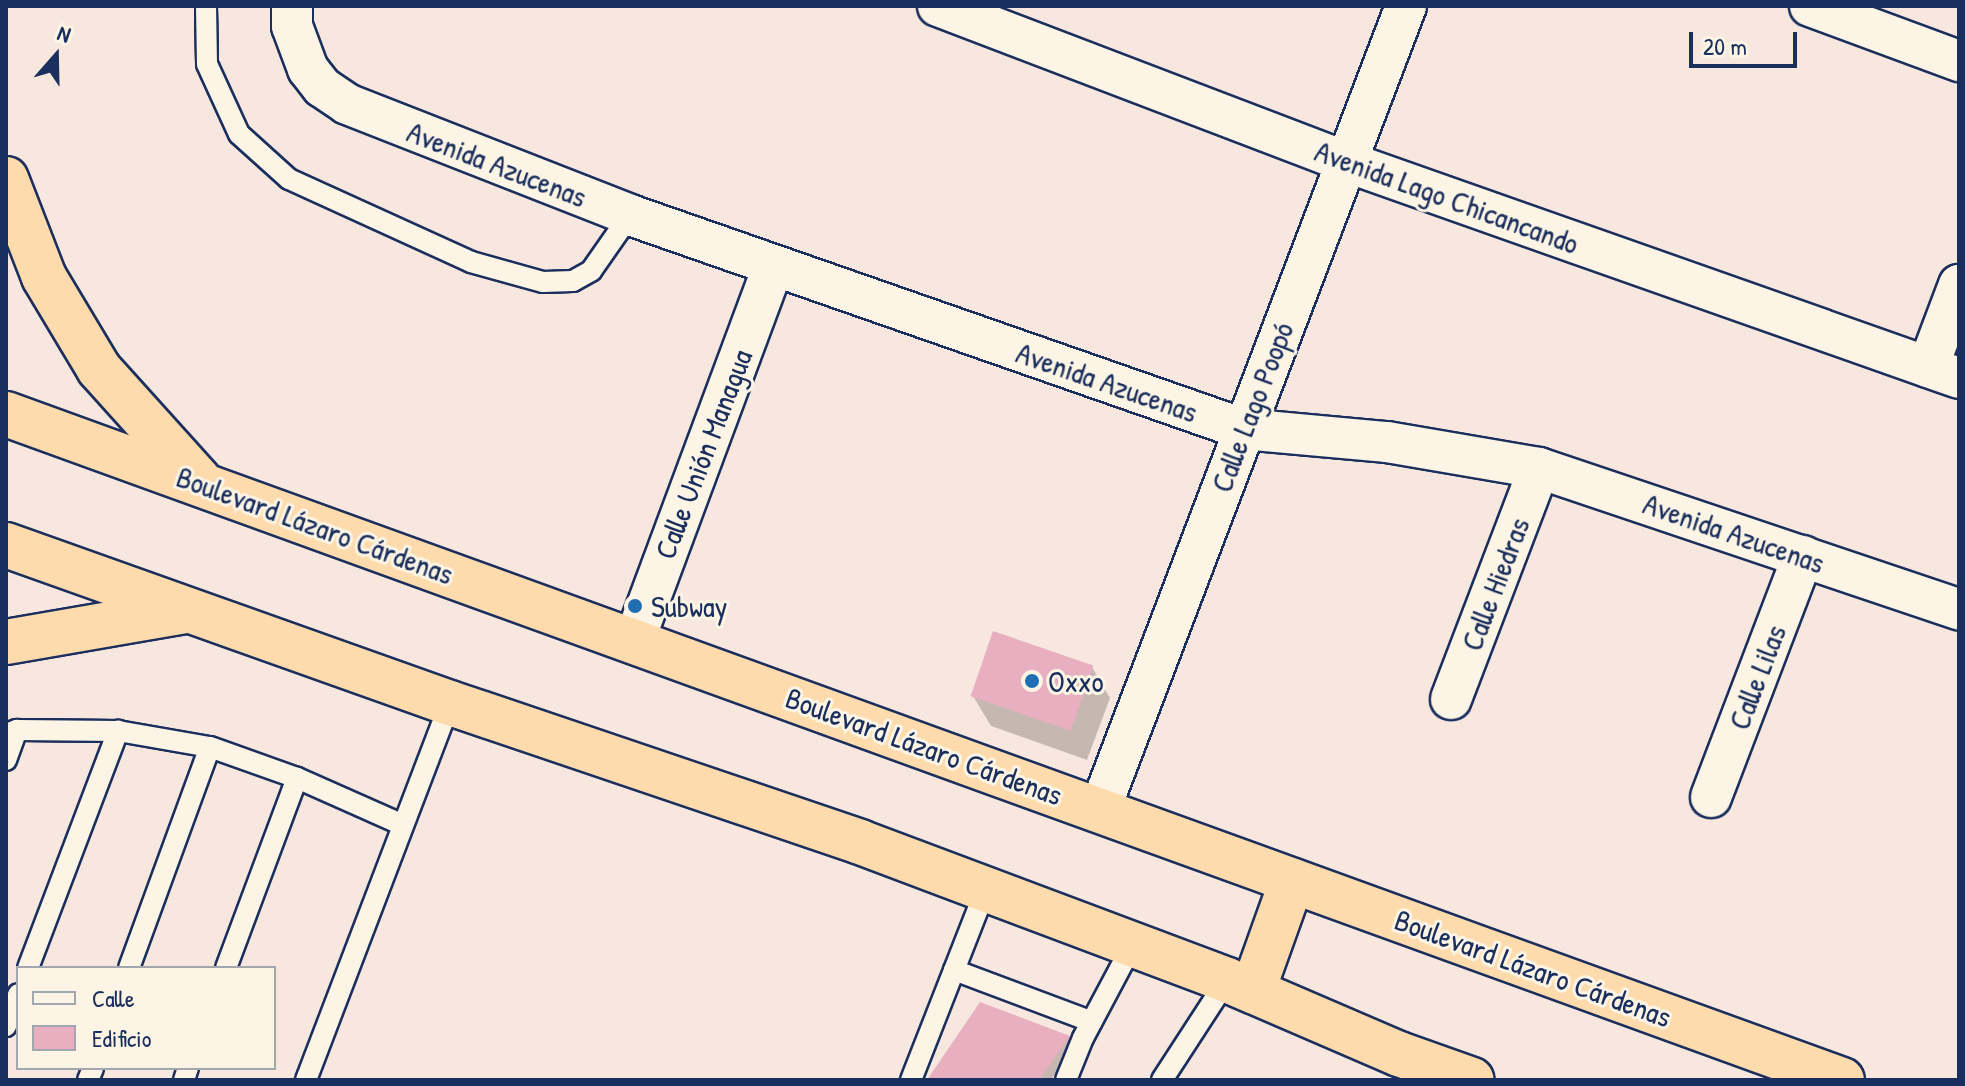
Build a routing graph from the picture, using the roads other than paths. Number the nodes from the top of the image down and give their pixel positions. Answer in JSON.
{"nodes":[{"id":1,"x":206,"y":6,"type":"edge"},
{"id":2,"x":292,"y":6,"type":"edge"},
{"id":3,"x":938,"y":6,"type":"edge"},
{"id":4,"x":1406,"y":6,"type":"edge"},
{"id":5,"x":1810,"y":6,"type":"edge"},
{"id":6,"x":1959,"y":61,"type":"edge"},
{"id":7,"x":1347,"y":162,"type":"junction"},
{"id":8,"x":6,"y":179,"type":"edge"},
{"id":9,"x":630,"y":215,"type":"junction"},
{"id":10,"x":773,"y":267,"type":"junction"},
{"id":11,"x":1959,"y":285,"type":"edge"},
{"id":12,"x":1944,"y":373,"type":"edge"},
{"id":13,"x":6,"y":414,"type":"edge"},
{"id":14,"x":1243,"y":429,"type":"junction"},
{"id":15,"x":1539,"y":468,"type":"junction"},
{"id":16,"x":203,"y":484,"type":"junction"},
{"id":17,"x":6,"y":545,"type":"edge"},
{"id":18,"x":1803,"y":556,"type":"junction"},
{"id":19,"x":1959,"y":609,"type":"edge"},
{"id":20,"x":188,"y":610,"type":"junction"},
{"id":21,"x":634,"y":641,"type":"junction"},
{"id":22,"x":6,"y":642,"type":"edge"},
{"id":23,"x":1451,"y":699,"type":"dead end"},
{"id":24,"x":450,"y":703,"type":"junction"},
{"id":25,"x":118,"y":731,"type":"junction"},
{"id":26,"x":12,"y":732,"type":"edge"},
{"id":27,"x":210,"y":747,"type":"junction"},
{"id":28,"x":6,"y":760,"type":"edge"},
{"id":29,"x":297,"y":778,"type":"junction"},
{"id":30,"x":1711,"y":797,"type":"dead end"},
{"id":31,"x":1100,"y":809,"type":"junction"},
{"id":32,"x":401,"y":824,"type":"junction"},
{"id":33,"x":1292,"y":881,"type":"junction"},
{"id":34,"x":986,"y":889,"type":"junction"},
{"id":35,"x":1133,"y":944,"type":"junction"},
{"id":36,"x":29,"y":966,"type":"edge"},
{"id":37,"x":130,"y":966,"type":"edge"},
{"id":38,"x":227,"y":966,"type":"edge"},
{"id":39,"x":954,"y":970,"type":"junction"},
{"id":40,"x":1240,"y":985,"type":"junction"},
{"id":41,"x":16,"y":999,"type":"edge"},
{"id":42,"x":1092,"y":1022,"type":"junction"},
{"id":43,"x":6,"y":1026,"type":"edge"},
{"id":44,"x":1394,"y":1067,"type":"edge"},
{"id":45,"x":306,"y":1080,"type":"edge"},
{"id":46,"x":911,"y":1080,"type":"edge"},
{"id":47,"x":1066,"y":1080,"type":"edge"},
{"id":48,"x":1162,"y":1080,"type":"edge"},
{"id":49,"x":1472,"y":1080,"type":"edge"},
{"id":50,"x":1842,"y":1080,"type":"edge"}],
"edges":[{"from":1,"to":9,"type":"lane"},
{"from":2,"to":9,"type":"street","name":"Avenida Azucenas"},
{"from":3,"to":7,"type":"street","name":"Avenida Lago Chicancando"},
{"from":4,"to":7,"type":"street","name":"Calle Lago Poopó"},
{"from":5,"to":6,"type":"street"},
{"from":7,"to":12,"type":"street","name":"Avenida Lago Chicancando"},
{"from":7,"to":14,"type":"street","name":"Calle Lago Poopó"},
{"from":8,"to":16,"type":"highway"},
{"from":9,"to":10,"type":"street","name":"Avenida Azucenas"},
{"from":10,"to":14,"type":"street","name":"Avenida Azucenas"},
{"from":10,"to":21,"type":"street","name":"Calle Unión Managua"},
{"from":11,"to":12,"type":"street"},
{"from":13,"to":16,"type":"highway","name":"Boulevard Lázaro Cárdenas"},
{"from":14,"to":15,"type":"street","name":"Avenida Azucenas"},
{"from":14,"to":31,"type":"street","name":"Calle Lago Poopó"},
{"from":15,"to":18,"type":"street","name":"Avenida Azucenas"},
{"from":15,"to":23,"type":"street","name":"Calle Hiedras"},
{"from":16,"to":21,"type":"highway","name":"Boulevard Lázaro Cárdenas"},
{"from":17,"to":20,"type":"highway"},
{"from":18,"to":19,"type":"street","name":"Avenida Azucenas"},
{"from":18,"to":30,"type":"street","name":"Calle Lilas"},
{"from":20,"to":22,"type":"highway"},
{"from":20,"to":24,"type":"highway"},
{"from":21,"to":31,"type":"highway","name":"Boulevard Lázaro Cárdenas"},
{"from":24,"to":32,"type":"lane"},
{"from":24,"to":34,"type":"highway"},
{"from":25,"to":26,"type":"lane"},
{"from":25,"to":27,"type":"lane"},
{"from":25,"to":36,"type":"lane"},
{"from":26,"to":28,"type":"lane"},
{"from":27,"to":29,"type":"lane"},
{"from":27,"to":37,"type":"lane"},
{"from":29,"to":32,"type":"lane"},
{"from":29,"to":38,"type":"lane"},
{"from":31,"to":33,"type":"highway","name":"Boulevard Lázaro Cárdenas"},
{"from":32,"to":45,"type":"lane"},
{"from":33,"to":40,"type":"highway"},
{"from":33,"to":50,"type":"highway","name":"Boulevard Lázaro Cárdenas"},
{"from":34,"to":35,"type":"highway"},
{"from":34,"to":39,"type":"lane"},
{"from":35,"to":40,"type":"highway"},
{"from":35,"to":42,"type":"lane"},
{"from":39,"to":42,"type":"lane"},
{"from":39,"to":46,"type":"lane"},
{"from":40,"to":44,"type":"highway"},
{"from":40,"to":48,"type":"lane"},
{"from":41,"to":43,"type":"lane"},
{"from":42,"to":47,"type":"lane"},
{"from":44,"to":49,"type":"highway"}]}
